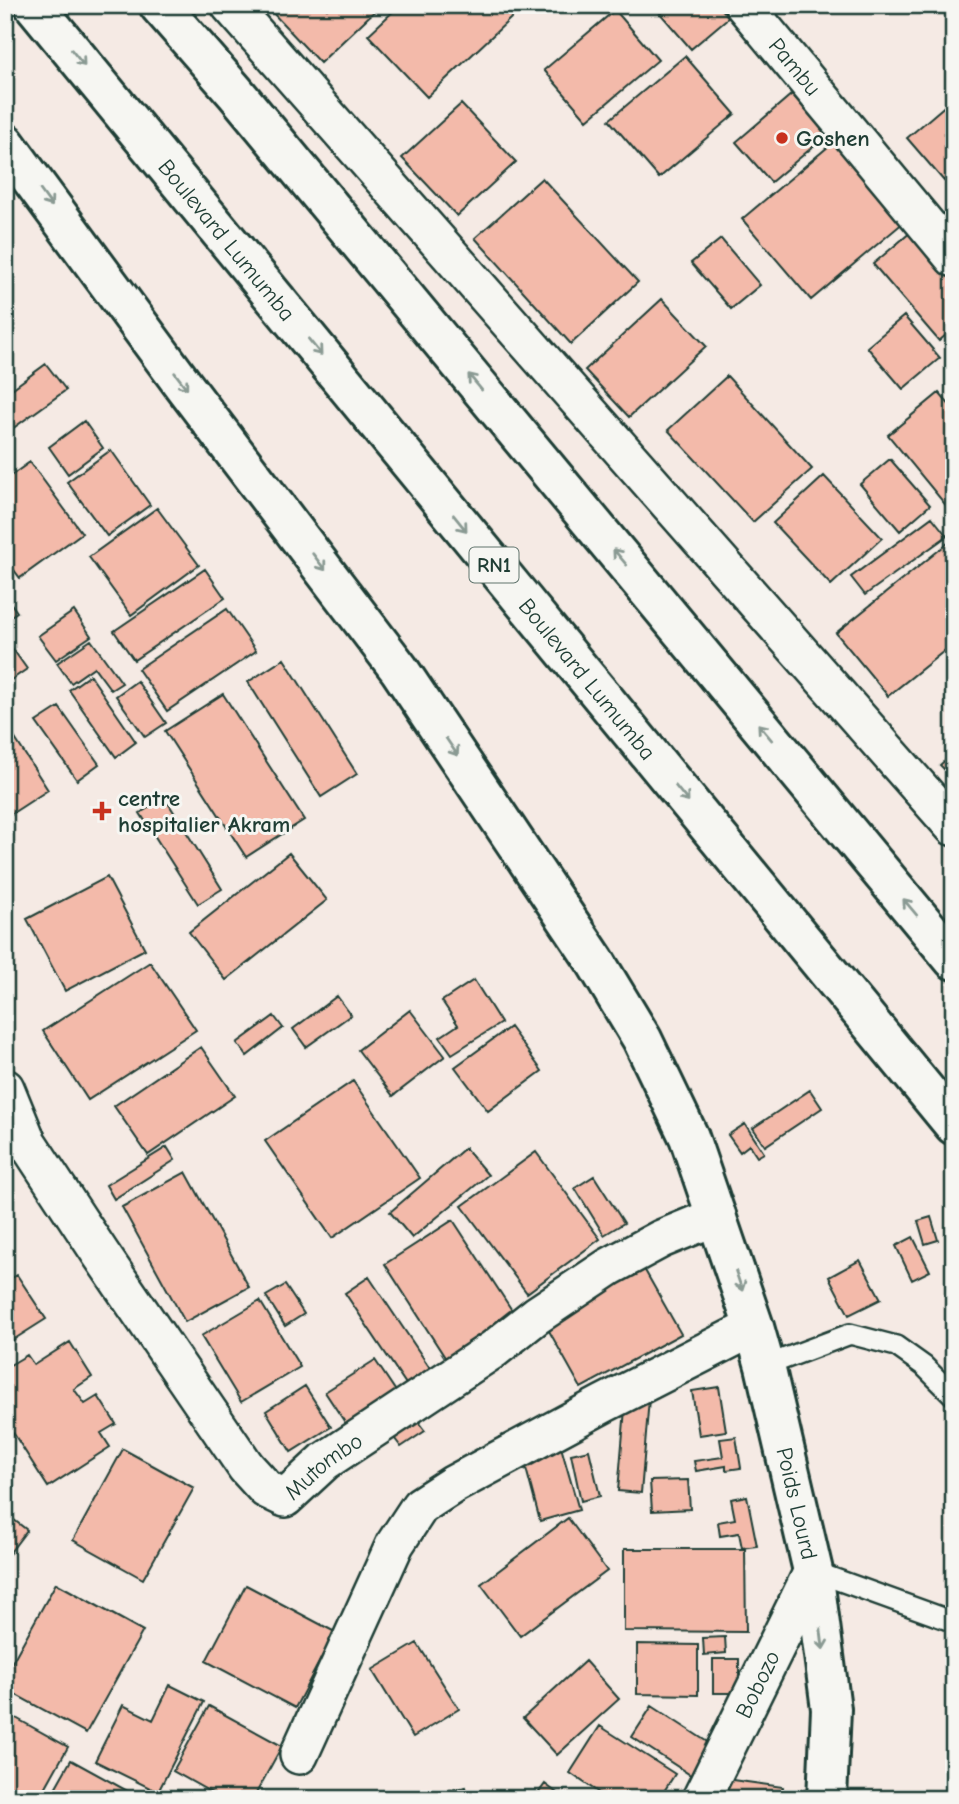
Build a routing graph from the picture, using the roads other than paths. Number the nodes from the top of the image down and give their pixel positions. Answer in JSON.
{"nodes":[{"id":1,"x":34,"y":5,"type":"edge"},
{"id":2,"x":159,"y":5,"type":"edge"},
{"id":3,"x":230,"y":5,"type":"edge"},
{"id":4,"x":744,"y":5,"type":"edge"},
{"id":5,"x":5,"y":143,"type":"edge"},
{"id":6,"x":954,"y":258,"type":"edge"},
{"id":7,"x":954,"y":827,"type":"edge"},
{"id":8,"x":954,"y":960,"type":"edge"},
{"id":9,"x":5,"y":1088,"type":"edge"},
{"id":10,"x":954,"y":1125,"type":"edge"},
{"id":11,"x":717,"y":1216,"type":"junction"},
{"id":12,"x":754,"y":1327,"type":"junction"},
{"id":13,"x":765,"y":1366,"type":"junction"},
{"id":14,"x":954,"y":1396,"type":"edge"},
{"id":15,"x":813,"y":1571,"type":"junction"},
{"id":16,"x":954,"y":1622,"type":"edge"},
{"id":17,"x":299,"y":1755,"type":"dead end"},
{"id":18,"x":701,"y":1799,"type":"edge"},
{"id":19,"x":827,"y":1799,"type":"edge"}],
"edges":[{"from":1,"to":10,"type":"main road","name":"Boulevard Lumumba","number":"RN1","one_way":true},
{"from":8,"to":2,"type":"main road","one_way":true},
{"from":3,"to":7,"type":"street"},
{"from":4,"to":6,"type":"street","name":"Pambu"},
{"from":5,"to":11,"type":"main road","name":"Poids Lourd","one_way":true},
{"from":9,"to":11,"type":"street","name":"Mutombo"},
{"from":11,"to":12,"type":"main road","name":"Poids Lourd","one_way":true},
{"from":12,"to":13,"type":"main road","name":"Poids Lourd"},
{"from":12,"to":17,"type":"street"},
{"from":13,"to":14,"type":"lane"},
{"from":13,"to":15,"type":"main road","name":"Poids Lourd"},
{"from":15,"to":16,"type":"lane"},
{"from":15,"to":18,"type":"street","name":"Bobozo"},
{"from":15,"to":19,"type":"main road","name":"Poids Lourd","one_way":true}]}
